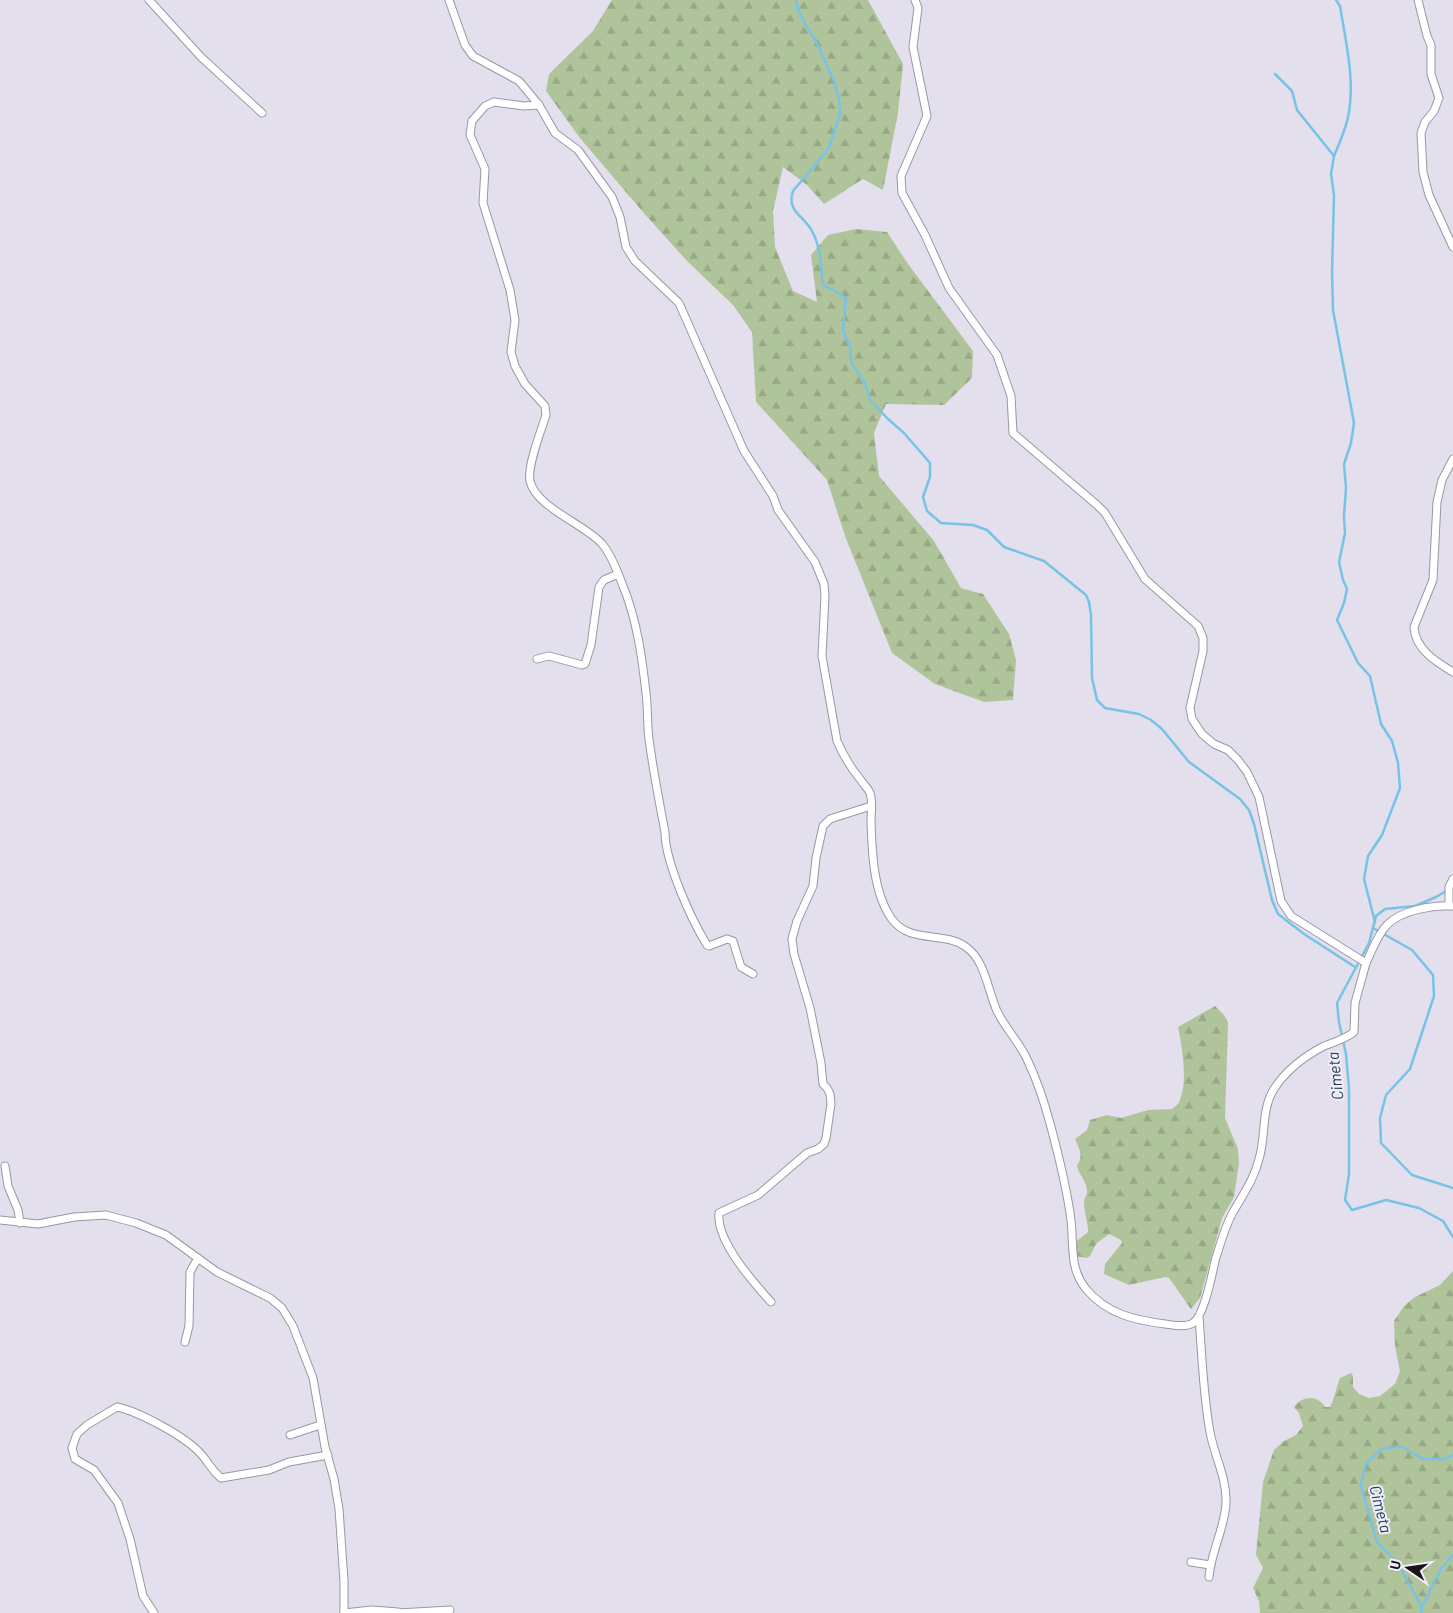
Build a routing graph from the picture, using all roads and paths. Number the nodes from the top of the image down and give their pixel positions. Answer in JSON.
{"nodes":[{"id":1,"x":149,"y":0,"type":"edge"},
{"id":2,"x":449,"y":0,"type":"edge"},
{"id":3,"x":915,"y":0,"type":"edge"},
{"id":4,"x":1418,"y":0,"type":"edge"},
{"id":5,"x":539,"y":105,"type":"junction"},
{"id":6,"x":262,"y":114,"type":"dead end"},
{"id":7,"x":1453,"y":247,"type":"edge"},
{"id":8,"x":1453,"y":458,"type":"edge"},
{"id":9,"x":618,"y":574,"type":"junction"},
{"id":10,"x":536,"y":659,"type":"dead end"},
{"id":11,"x":1453,"y":672,"type":"edge"},
{"id":12,"x":871,"y":806,"type":"junction"},
{"id":13,"x":1453,"y":878,"type":"edge"},
{"id":14,"x":1451,"y":906,"type":"edge"},
{"id":15,"x":1361,"y":960,"type":"junction"},
{"id":16,"x":753,"y":974,"type":"dead end"},
{"id":17,"x":5,"y":1166,"type":"dead end"},
{"id":18,"x":0,"y":1220,"type":"edge"},
{"id":19,"x":20,"y":1223,"type":"junction"},
{"id":20,"x":198,"y":1258,"type":"junction"},
{"id":21,"x":771,"y":1302,"type":"dead end"},
{"id":22,"x":1199,"y":1317,"type":"junction"},
{"id":23,"x":185,"y":1342,"type":"dead end"},
{"id":24,"x":320,"y":1426,"type":"junction"},
{"id":25,"x":290,"y":1435,"type":"dead end"},
{"id":26,"x":328,"y":1455,"type":"junction"},
{"id":27,"x":1191,"y":1562,"type":"dead end"},
{"id":28,"x":1210,"y":1565,"type":"junction"},
{"id":29,"x":1209,"y":1577,"type":"dead end"},
{"id":30,"x":450,"y":1610,"type":"dead end"},
{"id":31,"x":154,"y":1613,"type":"edge"},
{"id":32,"x":344,"y":1613,"type":"edge"},
{"id":33,"x":398,"y":1613,"type":"edge"}],
"edges":[{"from":1,"to":6,"type":"street"},
{"from":2,"to":5,"type":"street"},
{"from":3,"to":15,"type":"street"},
{"from":4,"to":7,"type":"street"},
{"from":5,"to":9,"type":"street"},
{"from":5,"to":12,"type":"street"},
{"from":8,"to":11,"type":"street"},
{"from":9,"to":10,"type":"street"},
{"from":9,"to":16,"type":"street"},
{"from":12,"to":21,"type":"street"},
{"from":12,"to":22,"type":"street"},
{"from":13,"to":14,"type":"street"},
{"from":14,"to":15,"type":"street"},
{"from":15,"to":22,"type":"street"},
{"from":17,"to":19,"type":"street"},
{"from":18,"to":19,"type":"street"},
{"from":19,"to":20,"type":"street"},
{"from":20,"to":23,"type":"street"},
{"from":20,"to":24,"type":"street"},
{"from":22,"to":28,"type":"street"},
{"from":24,"to":25,"type":"street"},
{"from":24,"to":26,"type":"street"},
{"from":26,"to":31,"type":"street"},
{"from":26,"to":32,"type":"street"},
{"from":27,"to":28,"type":"street"},
{"from":28,"to":29,"type":"street"},
{"from":30,"to":33,"type":"street"},
{"from":32,"to":33,"type":"street"}]}
